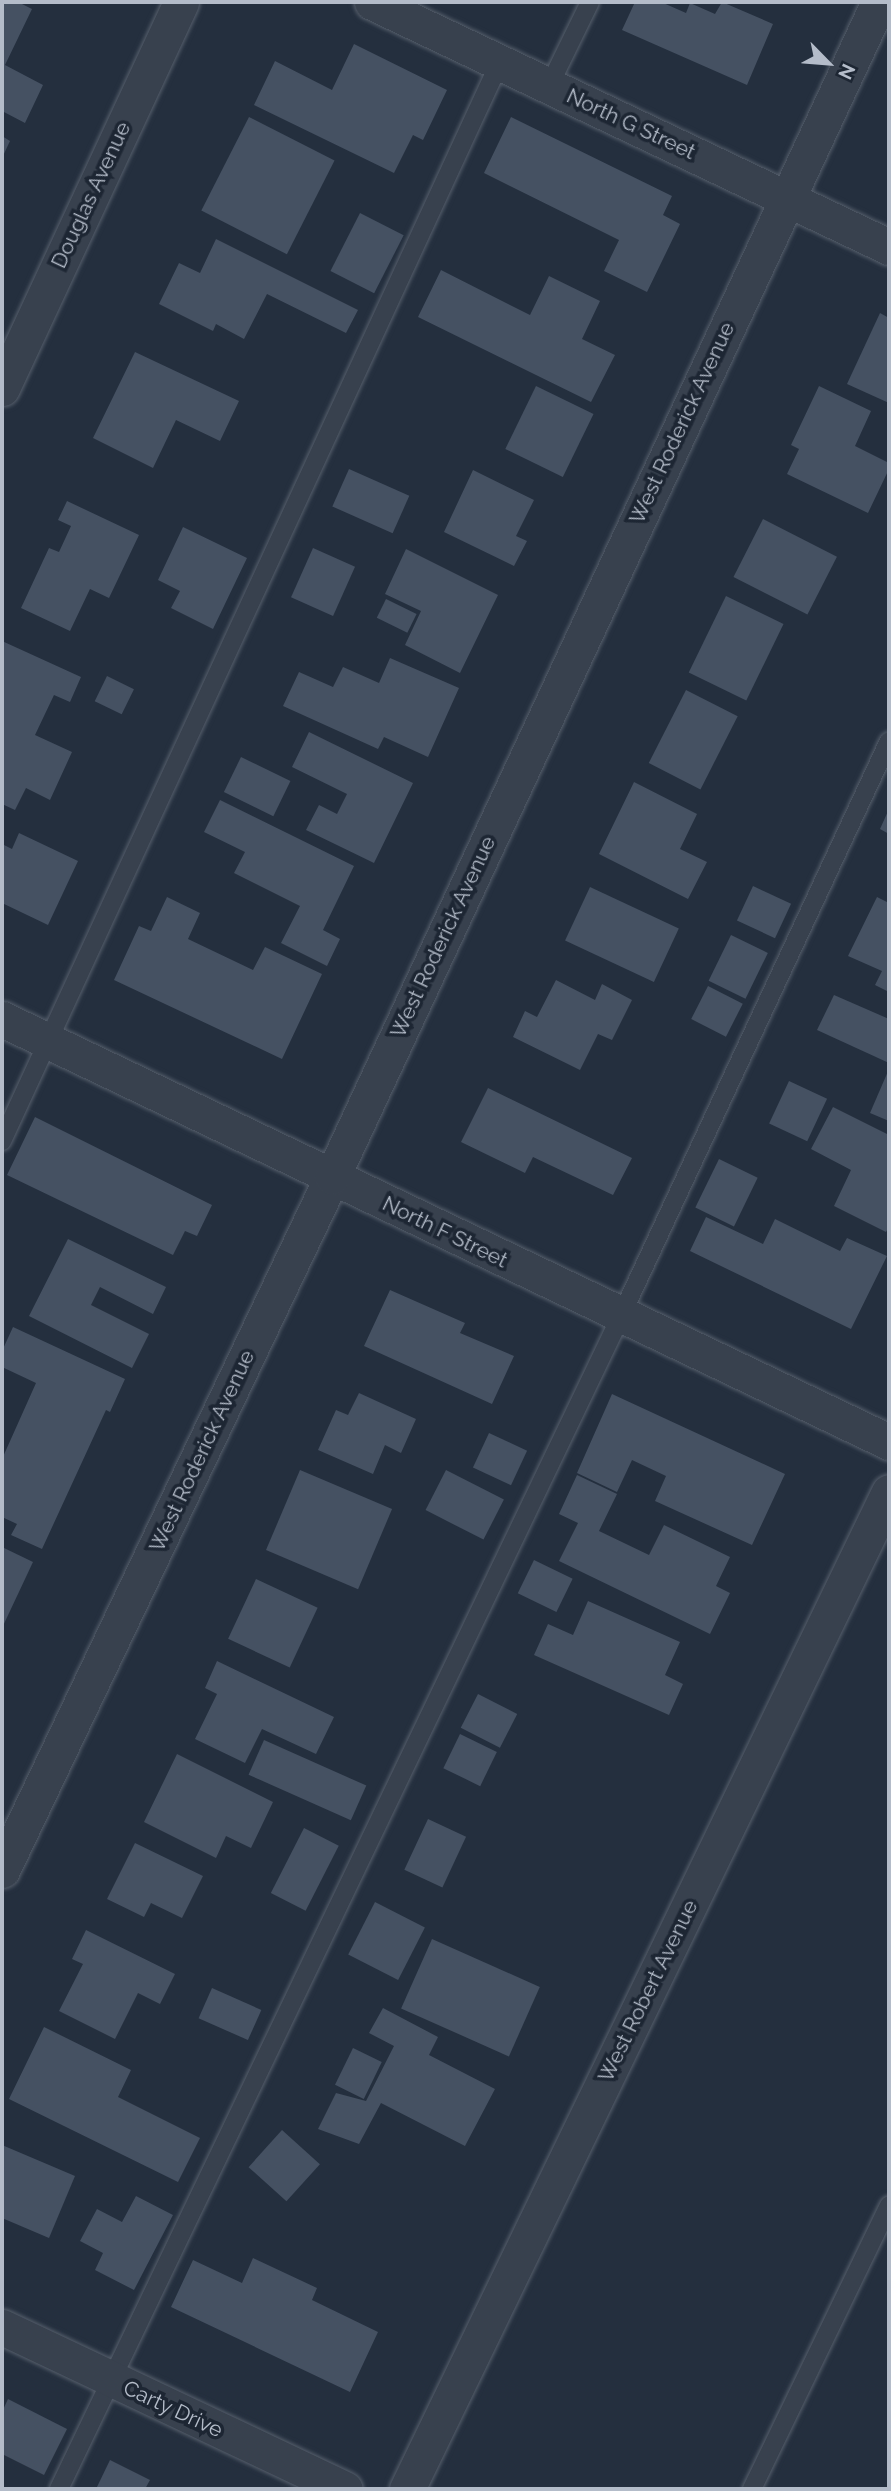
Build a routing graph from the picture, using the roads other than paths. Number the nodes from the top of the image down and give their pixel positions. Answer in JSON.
{"nodes":[{"id":1,"x":181,"y":2,"type":"edge"},
{"id":2,"x":372,"y":2,"type":"edge"},
{"id":3,"x":590,"y":2,"type":"edge"},
{"id":4,"x":878,"y":2,"type":"edge"},
{"id":5,"x":499,"y":64,"type":"junction"},
{"id":6,"x":549,"y":86,"type":"junction"},
{"id":7,"x":786,"y":198,"type":"junction"},
{"id":8,"x":889,"y":247,"type":"edge"},
{"id":9,"x":2,"y":388,"type":"edge"},
{"id":10,"x":889,"y":741,"type":"edge"},
{"id":11,"x":2,"y":1019,"type":"edge"},
{"id":12,"x":49,"y":1042,"type":"junction"},
{"id":13,"x":2,"y":1141,"type":"edge"},
{"id":14,"x":332,"y":1177,"type":"junction"},
{"id":15,"x":621,"y":1316,"type":"junction"},
{"id":16,"x":889,"y":1442,"type":"edge"},
{"id":17,"x":889,"y":1492,"type":"edge"},
{"id":18,"x":2,"y":1870,"type":"edge"},
{"id":19,"x":889,"y":2205,"type":"edge"},
{"id":20,"x":2,"y":2327,"type":"edge"},
{"id":21,"x":110,"y":2381,"type":"junction"},
{"id":22,"x":58,"y":2489,"type":"edge"},
{"id":23,"x":345,"y":2489,"type":"edge"},
{"id":24,"x":407,"y":2489,"type":"edge"},
{"id":25,"x":752,"y":2489,"type":"edge"}],
"edges":[{"from":1,"to":9,"type":"street","name":"Douglas Avenue"},
{"from":2,"to":5,"type":"street","name":"North G Street"},
{"from":3,"to":6,"type":"lane"},
{"from":4,"to":7,"type":"street","name":"West Roderick Avenue"},
{"from":5,"to":6,"type":"street","name":"North G Street"},
{"from":5,"to":12,"type":"lane"},
{"from":6,"to":7,"type":"street","name":"North G Street"},
{"from":7,"to":8,"type":"street","name":"North G Street"},
{"from":7,"to":14,"type":"street","name":"West Roderick Avenue"},
{"from":10,"to":15,"type":"lane"},
{"from":11,"to":12,"type":"street","name":"North F Street"},
{"from":12,"to":13,"type":"lane"},
{"from":12,"to":14,"type":"street","name":"North F Street"},
{"from":14,"to":15,"type":"street","name":"North F Street"},
{"from":14,"to":18,"type":"street","name":"West Roderick Avenue"},
{"from":15,"to":16,"type":"street","name":"North F Street"},
{"from":15,"to":21,"type":"lane"},
{"from":17,"to":24,"type":"street","name":"West Robert Avenue"},
{"from":19,"to":25,"type":"lane"},
{"from":20,"to":21,"type":"street","name":"Carty Drive"},
{"from":21,"to":22,"type":"lane"},
{"from":21,"to":23,"type":"street","name":"Carty Drive"}]}
